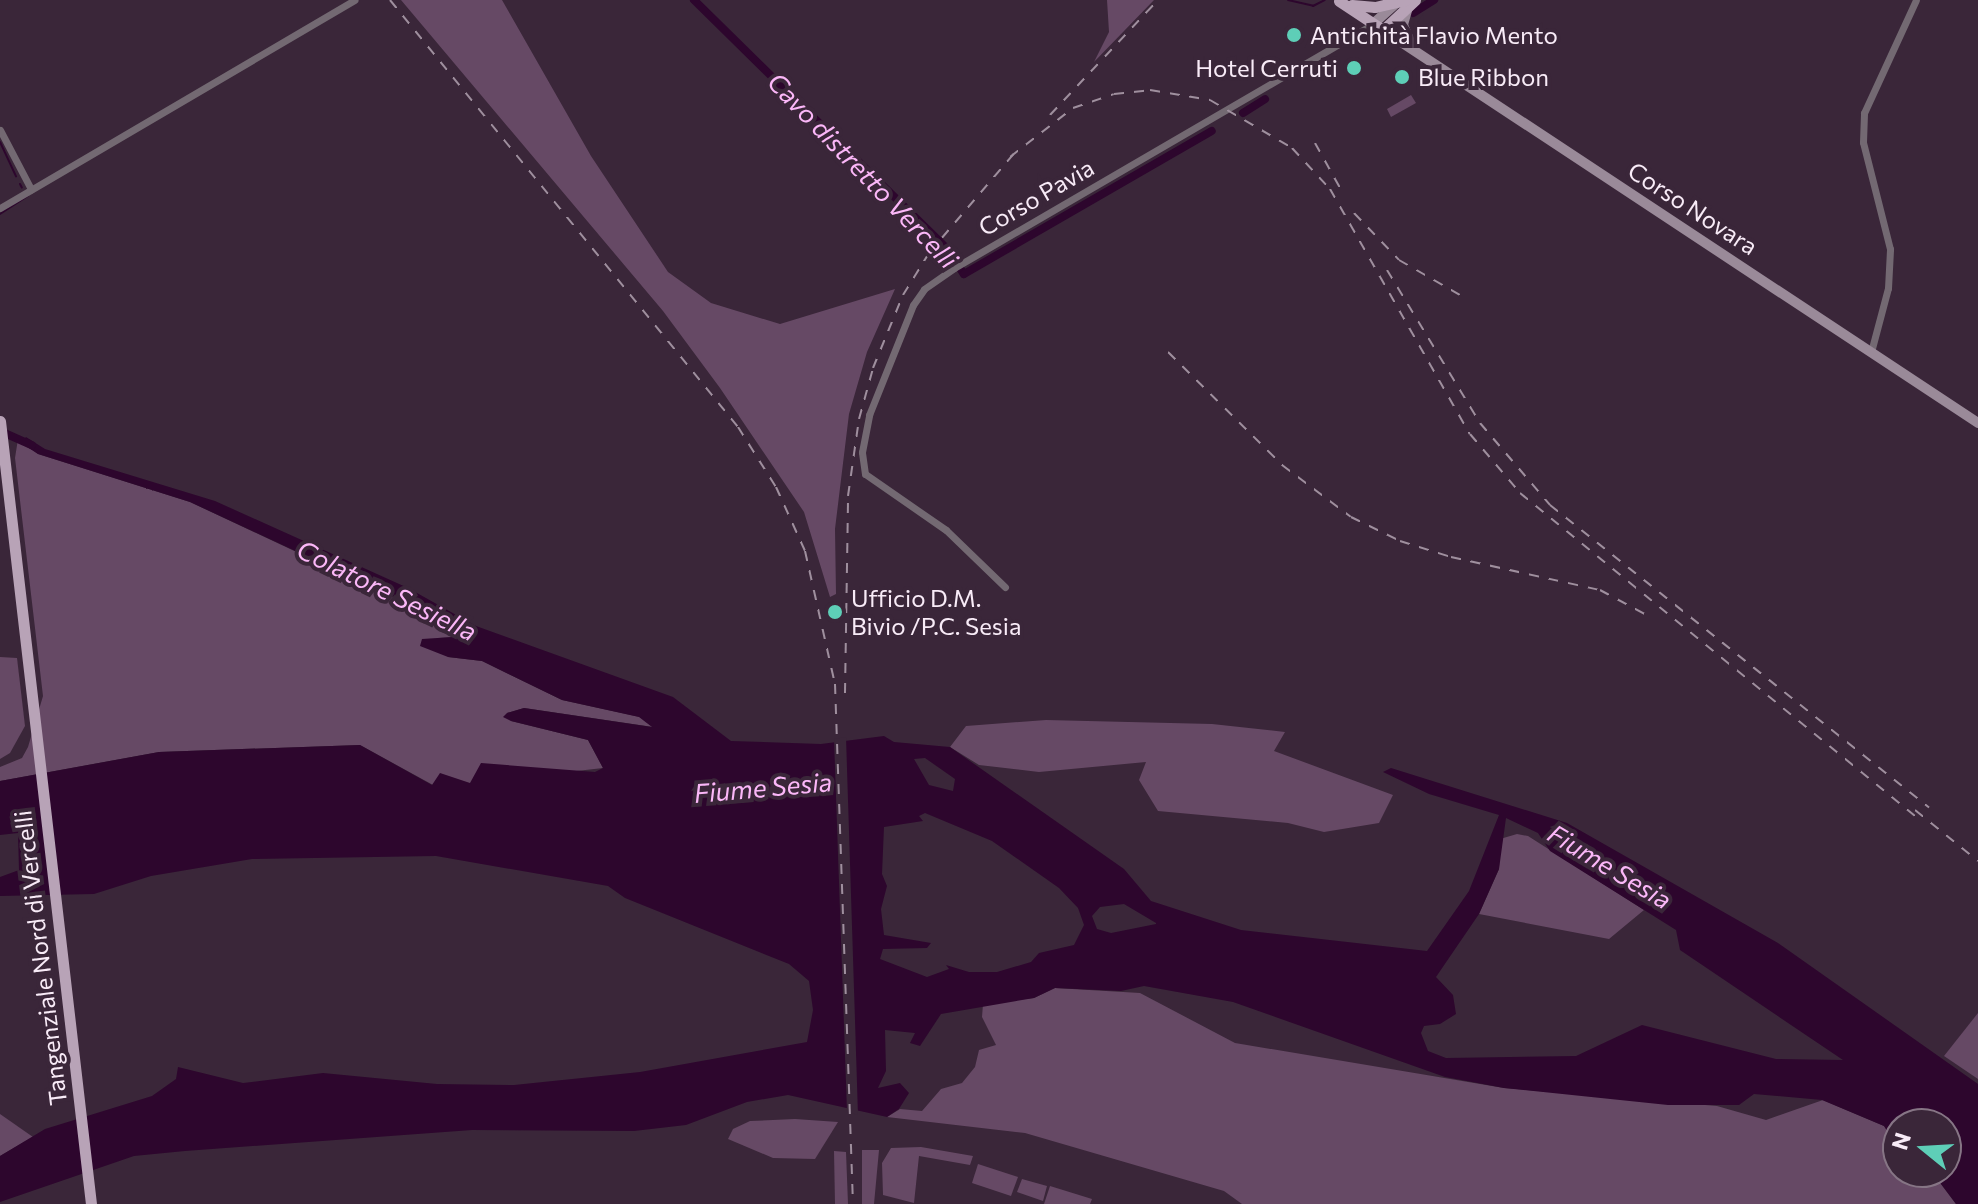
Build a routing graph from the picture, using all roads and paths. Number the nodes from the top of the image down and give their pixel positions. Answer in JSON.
{"nodes":[{"id":1,"x":354,"y":0,"type":"edge"},
{"id":2,"x":1338,"y":0,"type":"edge"},
{"id":3,"x":1916,"y":0,"type":"edge"},
{"id":4,"x":1406,"y":3,"type":"edge"},
{"id":5,"x":1378,"y":27,"type":"junction"},
{"id":6,"x":1415,"y":51,"type":"junction"},
{"id":7,"x":0,"y":130,"type":"edge"},
{"id":8,"x":31,"y":189,"type":"junction"},
{"id":9,"x":0,"y":208,"type":"edge"},
{"id":10,"x":1871,"y":352,"type":"junction"},
{"id":11,"x":0,"y":421,"type":"edge"},
{"id":12,"x":1978,"y":423,"type":"edge"},
{"id":13,"x":1005,"y":587,"type":"dead end"},
{"id":14,"x":91,"y":1204,"type":"edge"}],
"edges":[{"from":1,"to":8,"type":"street"},
{"from":2,"to":4,"type":"main road"},
{"from":2,"to":5,"type":"main road","name":"Corso Novara"},
{"from":3,"to":10,"type":"street"},
{"from":4,"to":5,"type":"main road"},
{"from":4,"to":6,"type":"main road"},
{"from":5,"to":6,"type":"main road","name":"Corso Novara"},
{"from":5,"to":13,"type":"street","name":"Corso Pavia"},
{"from":6,"to":10,"type":"main road","name":"Corso Novara"},
{"from":7,"to":8,"type":"street"},
{"from":8,"to":9,"type":"street"},
{"from":10,"to":12,"type":"main road","name":"Corso Novara"},
{"from":11,"to":14,"type":"main road","name":"Tangenziale Nord di Vercelli"}]}
